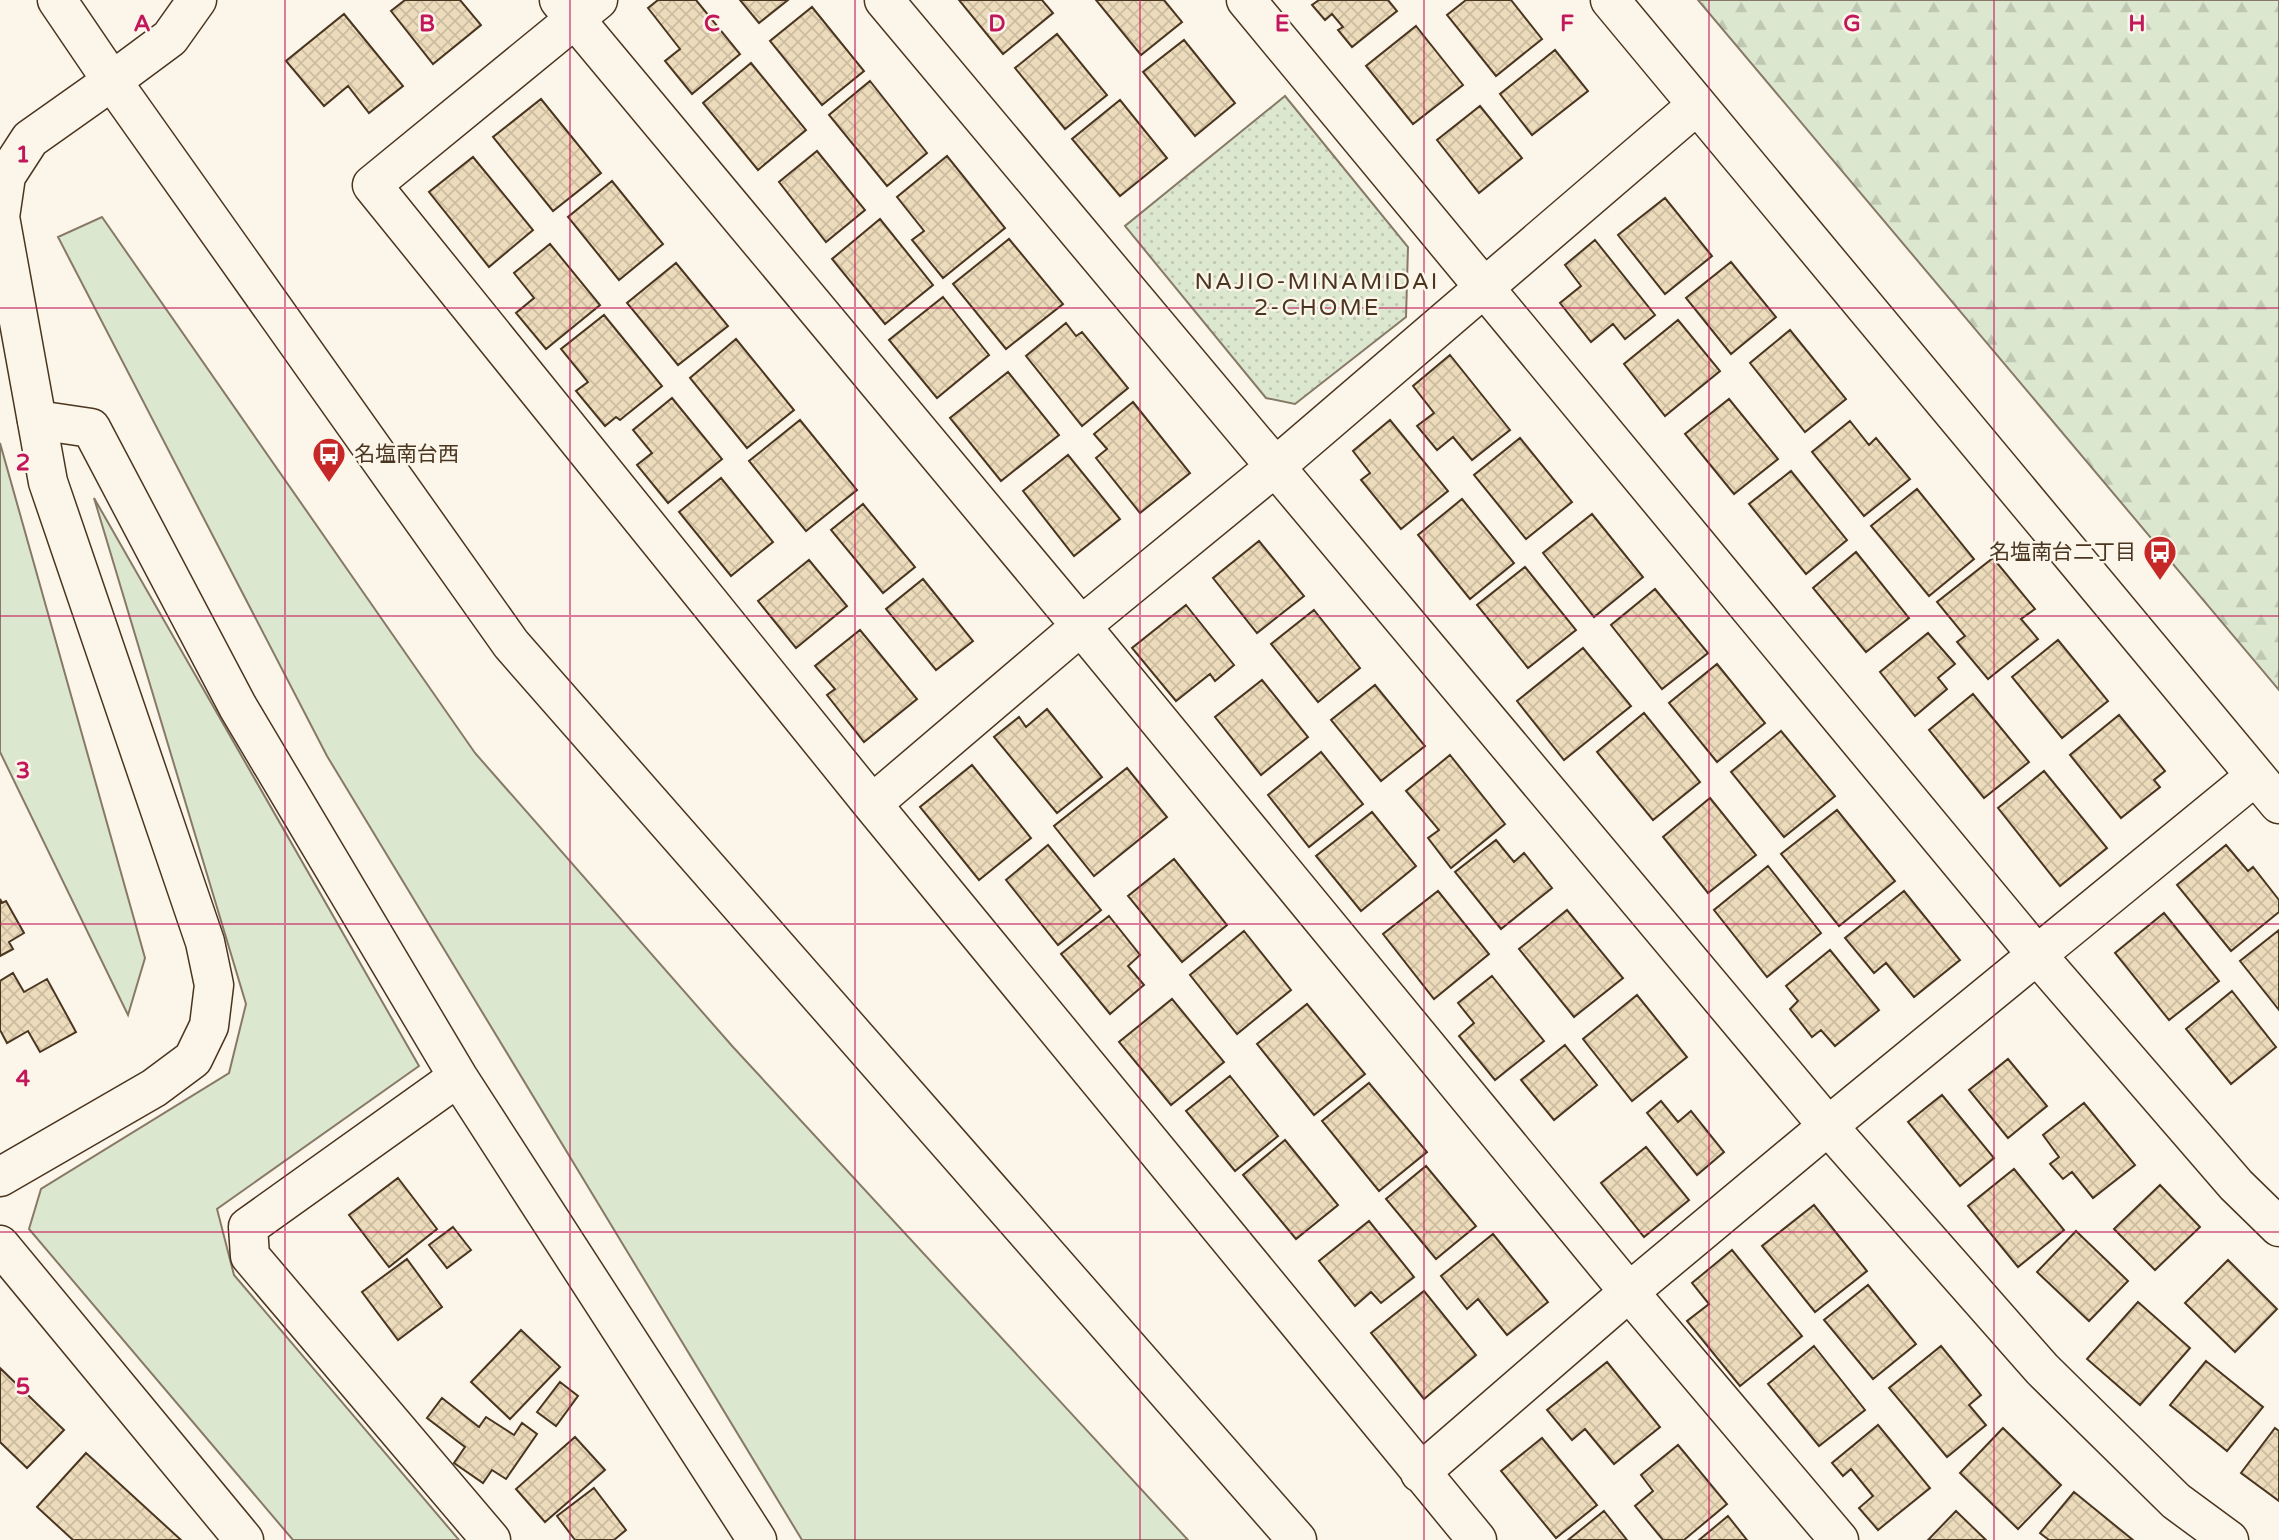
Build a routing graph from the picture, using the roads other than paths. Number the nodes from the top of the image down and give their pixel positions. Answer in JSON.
{"nodes":[{"id":1,"x":57,"y":0,"type":"edge"},
{"id":2,"x":197,"y":0,"type":"edge"},
{"id":3,"x":884,"y":0,"type":"edge"},
{"id":4,"x":1246,"y":0,"type":"edge"},
{"id":5,"x":1610,"y":0,"type":"edge"},
{"id":6,"x":577,"y":6,"type":"edge"},
{"id":7,"x":112,"y":81,"type":"junction"},
{"id":8,"x":1697,"y":105,"type":"junction"},
{"id":9,"x":1483,"y":288,"type":"junction"},
{"id":10,"x":37,"y":420,"type":"junction"},
{"id":11,"x":1275,"y":467,"type":"junction"},
{"id":12,"x":1081,"y":626,"type":"junction"},
{"id":13,"x":2267,"y":790,"type":"edge"},
{"id":14,"x":872,"y":804,"type":"junction"},
{"id":15,"x":2037,"y":955,"type":"junction"},
{"id":16,"x":458,"y":1077,"type":"junction"},
{"id":17,"x":1828,"y":1126,"type":"junction"},
{"id":18,"x":0,"y":1177,"type":"edge"},
{"id":19,"x":2279,"y":1227,"type":"edge"},
{"id":20,"x":0,"y":1245,"type":"edge"},
{"id":21,"x":1629,"y":1293,"type":"junction"},
{"id":22,"x":1420,"y":1473,"type":"junction"},
{"id":23,"x":244,"y":1540,"type":"edge"},
{"id":24,"x":491,"y":1540,"type":"edge"},
{"id":25,"x":757,"y":1540,"type":"edge"},
{"id":26,"x":1297,"y":1540,"type":"edge"},
{"id":27,"x":1477,"y":1540,"type":"edge"},
{"id":28,"x":1839,"y":1540,"type":"edge"},
{"id":29,"x":2229,"y":1540,"type":"edge"}],
"edges":[{"from":1,"to":7,"type":"street"},
{"from":2,"to":7,"type":"street"},
{"from":3,"to":11,"type":"street"},
{"from":4,"to":9,"type":"street"},
{"from":5,"to":8,"type":"street"},
{"from":6,"to":12,"type":"street"},
{"from":6,"to":14,"type":"street"},
{"from":7,"to":10,"type":"street"},
{"from":7,"to":26,"type":"street"},
{"from":8,"to":9,"type":"street"},
{"from":8,"to":13,"type":"street"},
{"from":9,"to":11,"type":"street"},
{"from":9,"to":15,"type":"street"},
{"from":10,"to":16,"type":"street"},
{"from":10,"to":18,"type":"street"},
{"from":11,"to":12,"type":"street"},
{"from":11,"to":17,"type":"street"},
{"from":12,"to":14,"type":"street"},
{"from":12,"to":21,"type":"street"},
{"from":13,"to":15,"type":"street"},
{"from":14,"to":22,"type":"street"},
{"from":15,"to":17,"type":"street"},
{"from":15,"to":19,"type":"street"},
{"from":16,"to":24,"type":"street"},
{"from":16,"to":25,"type":"street"},
{"from":17,"to":21,"type":"street"},
{"from":17,"to":29,"type":"street"},
{"from":20,"to":23,"type":"street"},
{"from":21,"to":22,"type":"street"},
{"from":21,"to":28,"type":"street"},
{"from":22,"to":27,"type":"street"}]}
